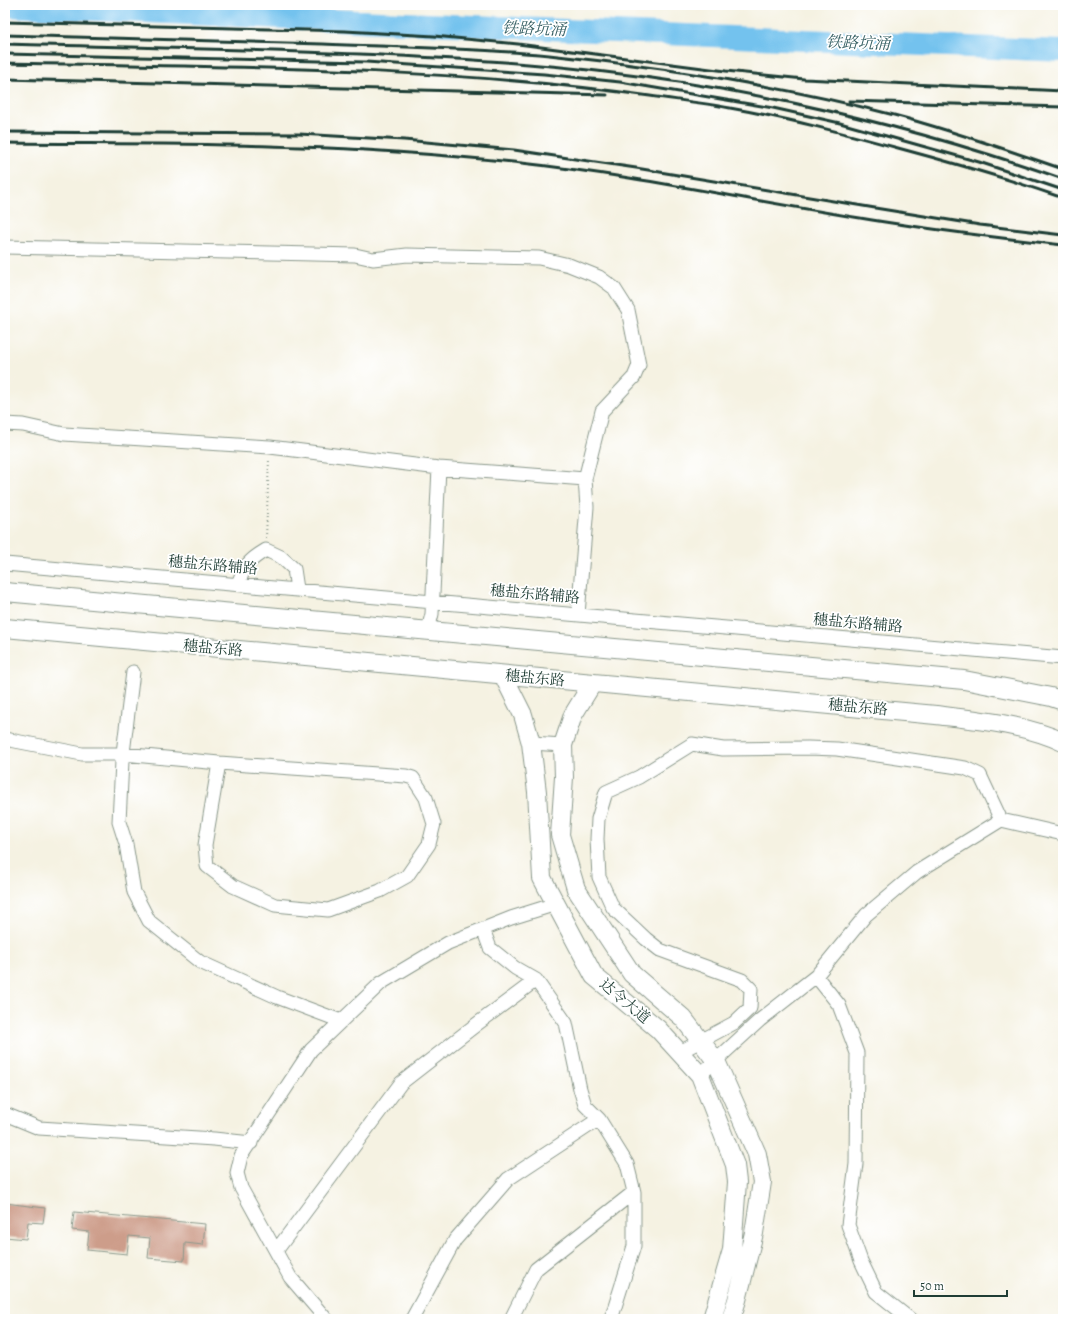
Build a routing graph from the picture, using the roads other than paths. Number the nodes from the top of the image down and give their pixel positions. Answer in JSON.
{"nodes":[{"id":1,"x":5,"y":247,"type":"edge"},
{"id":2,"x":5,"y":424,"type":"edge"},
{"id":3,"x":439,"y":468,"type":"junction"},
{"id":4,"x":585,"y":479,"type":"junction"},
{"id":5,"x":5,"y":564,"type":"edge"},
{"id":6,"x":238,"y":584,"type":"junction"},
{"id":7,"x":296,"y":589,"type":"junction"},
{"id":8,"x":5,"y":592,"type":"edge"},
{"id":9,"x":433,"y":601,"type":"junction"},
{"id":10,"x":578,"y":614,"type":"junction"},
{"id":11,"x":5,"y":628,"type":"edge"},
{"id":12,"x":428,"y":630,"type":"junction"},
{"id":13,"x":1063,"y":658,"type":"edge"},
{"id":14,"x":133,"y":672,"type":"dead end"},
{"id":15,"x":503,"y":675,"type":"junction"},
{"id":16,"x":592,"y":684,"type":"junction"},
{"id":17,"x":1059,"y":696,"type":"edge"},
{"id":18,"x":5,"y":739,"type":"edge"},
{"id":19,"x":1063,"y":742,"type":"edge"},
{"id":20,"x":530,"y":743,"type":"junction"},
{"id":21,"x":564,"y":745,"type":"junction"},
{"id":22,"x":123,"y":754,"type":"junction"},
{"id":23,"x":219,"y":763,"type":"junction"},
{"id":24,"x":1001,"y":820,"type":"junction"},
{"id":25,"x":1063,"y":834,"type":"edge"},
{"id":26,"x":556,"y":904,"type":"junction"},
{"id":27,"x":482,"y":929,"type":"junction"},
{"id":28,"x":816,"y":976,"type":"junction"},
{"id":29,"x":536,"y":980,"type":"junction"},
{"id":30,"x":341,"y":1021,"type":"junction"},
{"id":31,"x":701,"y":1041,"type":"junction"},
{"id":32,"x":680,"y":1052,"type":"junction"},
{"id":33,"x":716,"y":1061,"type":"junction"},
{"id":34,"x":700,"y":1075,"type":"junction"},
{"id":35,"x":5,"y":1114,"type":"edge"},
{"id":36,"x":599,"y":1119,"type":"junction"},
{"id":37,"x":251,"y":1143,"type":"junction"},
{"id":38,"x":634,"y":1192,"type":"junction"},
{"id":39,"x":276,"y":1251,"type":"junction"},
{"id":40,"x":326,"y":1319,"type":"edge"},
{"id":41,"x":412,"y":1319,"type":"edge"},
{"id":42,"x":512,"y":1319,"type":"edge"},
{"id":43,"x":610,"y":1319,"type":"edge"},
{"id":44,"x":712,"y":1319,"type":"edge"},
{"id":45,"x":731,"y":1319,"type":"edge"},
{"id":46,"x":910,"y":1319,"type":"edge"}],
"edges":[{"from":1,"to":4,"type":"street"},
{"from":2,"to":3,"type":"street"},
{"from":3,"to":4,"type":"street"},
{"from":3,"to":9,"type":"street"},
{"from":4,"to":10,"type":"street"},
{"from":5,"to":6,"type":"street","name":"穗盐东路辅路"},
{"from":6,"to":7,"type":"street","name":"穗盐东路辅路"},
{"from":6,"to":7,"type":"street"},
{"from":7,"to":9,"type":"street","name":"穗盐东路辅路"},
{"from":8,"to":12,"type":"main road"},
{"from":9,"to":10,"type":"street","name":"穗盐东路辅路"},
{"from":9,"to":12,"type":"street"},
{"from":10,"to":13,"type":"street","name":"穗盐东路辅路"},
{"from":11,"to":15,"type":"main road","name":"穗盐东路"},
{"from":12,"to":17,"type":"main road"},
{"from":14,"to":22,"type":"street"},
{"from":15,"to":16,"type":"main road","name":"穗盐东路"},
{"from":15,"to":20,"type":"main road","name":"达令大道"},
{"from":16,"to":19,"type":"main road","name":"穗盐东路"},
{"from":16,"to":21,"type":"main road","name":"达令大道"},
{"from":18,"to":22,"type":"street"},
{"from":20,"to":21,"type":"street"},
{"from":20,"to":26,"type":"main road","name":"达令大道"},
{"from":21,"to":31,"type":"main road","name":"达令大道"},
{"from":22,"to":23,"type":"street"},
{"from":22,"to":30,"type":"street"},
{"from":23,"to":23,"type":"street"},
{"from":24,"to":25,"type":"street"},
{"from":24,"to":28,"type":"street"},
{"from":24,"to":31,"type":"street"},
{"from":26,"to":27,"type":"street"},
{"from":26,"to":32,"type":"main road","name":"达令大道"},
{"from":27,"to":29,"type":"street"},
{"from":27,"to":30,"type":"street"},
{"from":28,"to":33,"type":"street"},
{"from":28,"to":46,"type":"street"},
{"from":29,"to":36,"type":"street"},
{"from":29,"to":39,"type":"street"},
{"from":30,"to":37,"type":"street"},
{"from":31,"to":32,"type":"street"},
{"from":31,"to":33,"type":"main road","name":"达令大道"},
{"from":32,"to":34,"type":"main road","name":"达令大道"},
{"from":33,"to":34,"type":"street"},
{"from":33,"to":45,"type":"main road","name":"达令大道"},
{"from":34,"to":44,"type":"main road","name":"达令大道"},
{"from":35,"to":37,"type":"street"},
{"from":36,"to":38,"type":"street"},
{"from":36,"to":41,"type":"street"},
{"from":37,"to":39,"type":"street"},
{"from":38,"to":42,"type":"street"},
{"from":38,"to":43,"type":"street"},
{"from":39,"to":40,"type":"street"}]}
